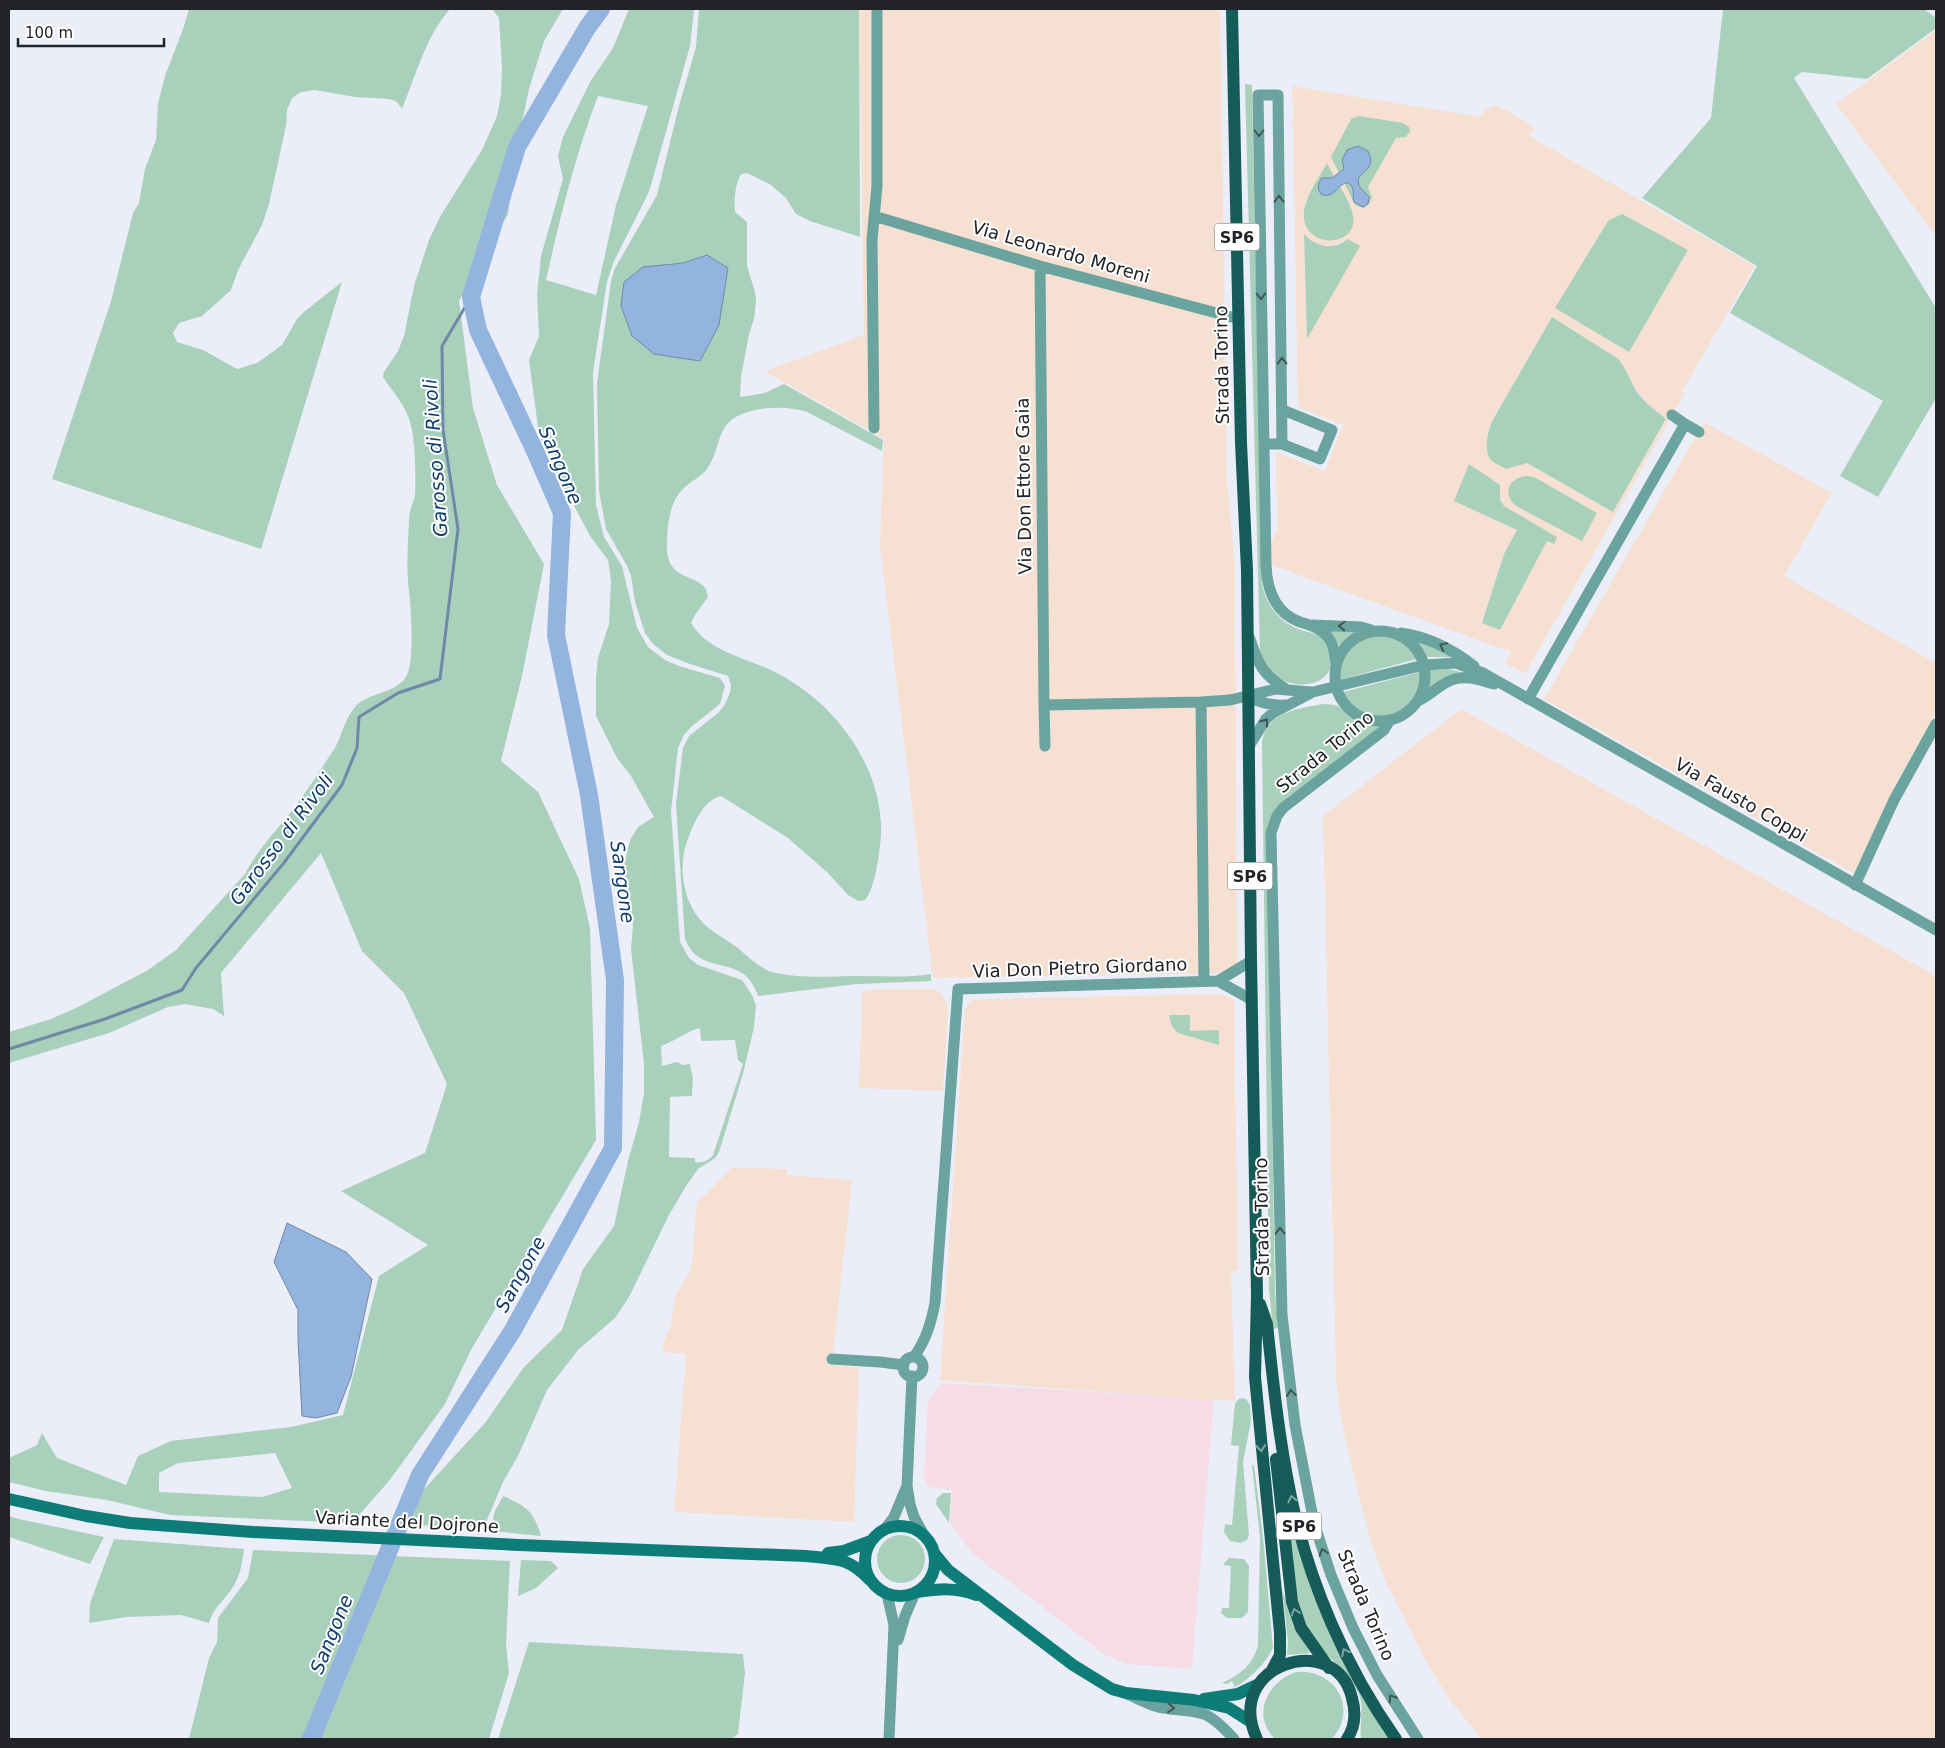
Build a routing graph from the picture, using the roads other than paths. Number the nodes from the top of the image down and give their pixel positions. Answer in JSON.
{"nodes":[{"id":1,"x":877,"y":9,"type":"edge"},
{"id":2,"x":1232,"y":9,"type":"edge"},
{"id":3,"x":874,"y":216,"type":"junction"},
{"id":4,"x":1040,"y":266,"type":"junction"},
{"id":5,"x":1239,"y":319,"type":"junction"},
{"id":6,"x":1263,"y":396,"type":"junction"},
{"id":7,"x":1283,"y":397,"type":"junction"},
{"id":8,"x":1283,"y":410,"type":"junction"},
{"id":9,"x":1672,"y":415,"type":"dead end"},
{"id":10,"x":1685,"y":424,"type":"junction"},
{"id":11,"x":874,"y":428,"type":"dead end"},
{"id":12,"x":1699,"y":432,"type":"dead end"},
{"id":13,"x":1264,"y":444,"type":"junction"},
{"id":14,"x":1282,"y":444,"type":"junction"},
{"id":15,"x":1311,"y":625,"type":"junction"},
{"id":16,"x":1373,"y":630,"type":"junction"},
{"id":17,"x":1395,"y":632,"type":"junction"},
{"id":18,"x":1248,"y":634,"type":"junction"},
{"id":19,"x":1336,"y":663,"type":"junction"},
{"id":20,"x":1424,"y":665,"type":"junction"},
{"id":21,"x":1483,"y":673,"type":"junction"},
{"id":22,"x":1335,"y":686,"type":"junction"},
{"id":23,"x":1507,"y":687,"type":"junction"},
{"id":24,"x":1288,"y":690,"type":"junction"},
{"id":25,"x":1313,"y":692,"type":"junction"},
{"id":26,"x":1249,"y":697,"type":"junction"},
{"id":27,"x":1528,"y":699,"type":"junction"},
{"id":28,"x":1418,"y":701,"type":"junction"},
{"id":29,"x":1201,"y":702,"type":"junction"},
{"id":30,"x":1288,"y":704,"type":"junction"},
{"id":31,"x":1044,"y":705,"type":"junction"},
{"id":32,"x":1390,"y":720,"type":"junction"},
{"id":33,"x":1936,"y":724,"type":"edge"},
{"id":34,"x":1045,"y":746,"type":"dead end"},
{"id":35,"x":1249,"y":746,"type":"junction"},
{"id":36,"x":1855,"y":885,"type":"junction"},
{"id":37,"x":1936,"y":930,"type":"edge"},
{"id":38,"x":1251,"y":961,"type":"junction"},
{"id":39,"x":1204,"y":981,"type":"junction"},
{"id":40,"x":1218,"y":981,"type":"junction"},
{"id":41,"x":1252,"y":1000,"type":"junction"},
{"id":42,"x":1257,"y":1295,"type":"junction"},
{"id":43,"x":914,"y":1357,"type":"junction"},
{"id":44,"x":832,"y":1360,"type":"dead end"},
{"id":45,"x":904,"y":1365,"type":"junction"},
{"id":46,"x":912,"y":1376,"type":"junction"},
{"id":47,"x":907,"y":1486,"type":"junction"},
{"id":48,"x":9,"y":1499,"type":"edge"},
{"id":49,"x":884,"y":1529,"type":"junction"},
{"id":50,"x":926,"y":1537,"type":"junction"},
{"id":51,"x":871,"y":1541,"type":"junction"},
{"id":52,"x":934,"y":1553,"type":"junction"},
{"id":53,"x":806,"y":1556,"type":"junction"},
{"id":54,"x":870,"y":1580,"type":"junction"},
{"id":55,"x":916,"y":1592,"type":"junction"},
{"id":56,"x":887,"y":1594,"type":"junction"},
{"id":57,"x":986,"y":1600,"type":"junction"},
{"id":58,"x":892,"y":1666,"type":"junction"},
{"id":59,"x":1329,"y":1668,"type":"junction"},
{"id":60,"x":1272,"y":1670,"type":"junction"},
{"id":61,"x":1259,"y":1684,"type":"junction"},
{"id":62,"x":1126,"y":1693,"type":"junction"},
{"id":63,"x":1194,"y":1700,"type":"junction"},
{"id":64,"x":1251,"y":1722,"type":"junction"},
{"id":65,"x":1353,"y":1726,"type":"junction"},
{"id":66,"x":889,"y":1739,"type":"edge"},
{"id":67,"x":1234,"y":1739,"type":"edge"},
{"id":68,"x":1257,"y":1739,"type":"edge"},
{"id":69,"x":1347,"y":1739,"type":"edge"},
{"id":70,"x":1357,"y":1739,"type":"edge"},
{"id":71,"x":1396,"y":1739,"type":"edge"},
{"id":72,"x":1418,"y":1739,"type":"edge"}],
"edges":[{"from":1,"to":3,"type":"street"},
{"from":2,"to":5,"type":"main road","name":"Strada Torino","number":"SP6"},
{"from":3,"to":4,"type":"street","name":"Via Leonardo Moreni"},
{"from":3,"to":11,"type":"street"},
{"from":4,"to":5,"type":"street","name":"Via Leonardo Moreni"},
{"from":4,"to":31,"type":"street","name":"Via Don Ettore Gaia"},
{"from":5,"to":18,"type":"main road","name":"Strada Torino","number":"SP6"},
{"from":6,"to":7,"type":"street"},
{"from":7,"to":6,"type":"street","one_way":true},
{"from":6,"to":13,"type":"street"},
{"from":7,"to":8,"type":"street"},
{"from":8,"to":14,"type":"street"},
{"from":8,"to":14,"type":"street"},
{"from":9,"to":10,"type":"street"},
{"from":10,"to":12,"type":"street"},
{"from":10,"to":27,"type":"street"},
{"from":13,"to":14,"type":"street"},
{"from":13,"to":15,"type":"street"},
{"from":16,"to":15,"type":"street","name":"Via Fausto Coppi","one_way":true},
{"from":15,"to":19,"type":"street"},
{"from":16,"to":17,"type":"street","name":"Via Fausto Coppi"},
{"from":16,"to":19,"type":"street"},
{"from":17,"to":20,"type":"street"},
{"from":21,"to":17,"type":"street","name":"Via Fausto Coppi","one_way":true},
{"from":18,"to":24,"type":"street","name":"Via Fausto Coppi"},
{"from":18,"to":26,"type":"main road","name":"Strada Torino","number":"SP6"},
{"from":19,"to":22,"type":"street"},
{"from":20,"to":21,"type":"street","name":"Via Fausto Coppi"},
{"from":20,"to":22,"type":"street","name":"Via Fausto Coppi"},
{"from":20,"to":28,"type":"street"},
{"from":21,"to":23,"type":"street","name":"Via Fausto Coppi"},
{"from":22,"to":25,"type":"street","name":"Via Fausto Coppi"},
{"from":22,"to":32,"type":"street"},
{"from":23,"to":27,"type":"street","name":"Via Fausto Coppi"},
{"from":23,"to":28,"type":"street"},
{"from":24,"to":25,"type":"street","name":"Via Fausto Coppi"},
{"from":24,"to":26,"type":"street","name":"Via Fausto Coppi"},
{"from":25,"to":30,"type":"street","name":"Via Fausto Coppi"},
{"from":26,"to":29,"type":"street"},
{"from":26,"to":30,"type":"street","name":"Via Fausto Coppi"},
{"from":26,"to":35,"type":"main road","name":"Strada Torino","number":"SP6"},
{"from":27,"to":36,"type":"street","name":"Via Fausto Coppi"},
{"from":28,"to":32,"type":"street"},
{"from":29,"to":31,"type":"street"},
{"from":29,"to":39,"type":"street"},
{"from":35,"to":30,"type":"street","name":"Via Fausto Coppi","one_way":true},
{"from":31,"to":34,"type":"street","name":"Via Don Ettore Gaia"},
{"from":72,"to":32,"type":"street","name":"Strada Torino","one_way":true},
{"from":33,"to":36,"type":"street"},
{"from":35,"to":38,"type":"main road","name":"Strada Torino","number":"SP6"},
{"from":36,"to":37,"type":"street","name":"Via Fausto Coppi"},
{"from":38,"to":40,"type":"street"},
{"from":38,"to":41,"type":"main road","name":"Strada Torino","number":"SP6"},
{"from":39,"to":40,"type":"street"},
{"from":39,"to":43,"type":"street","name":"Via Don Pietro Giordano"},
{"from":40,"to":41,"type":"street"},
{"from":41,"to":42,"type":"main road","name":"Strada Torino","number":"SP6"},
{"from":59,"to":42,"type":"main road","name":"Strada Torino","number":"SP6","one_way":true},
{"from":42,"to":60,"type":"main road","name":"Strada Torino","number":"SP6","one_way":true},
{"from":71,"to":42,"type":"main road","number":"SP6","one_way":true},
{"from":43,"to":45,"type":"street"},
{"from":43,"to":46,"type":"street"},
{"from":44,"to":45,"type":"street"},
{"from":45,"to":46,"type":"street"},
{"from":46,"to":47,"type":"street"},
{"from":47,"to":49,"type":"street"},
{"from":47,"to":50,"type":"street"},
{"from":48,"to":53,"type":"street","name":"Variante del Dojrone"},
{"from":49,"to":50,"type":"street"},
{"from":49,"to":51,"type":"street"},
{"from":50,"to":52,"type":"street"},
{"from":51,"to":53,"type":"street","name":"Variante del Dojrone"},
{"from":51,"to":54,"type":"street"},
{"from":52,"to":55,"type":"street"},
{"from":52,"to":57,"type":"street"},
{"from":53,"to":54,"type":"street","name":"Variante del Dojrone"},
{"from":54,"to":56,"type":"street"},
{"from":55,"to":56,"type":"street"},
{"from":55,"to":57,"type":"street"},
{"from":55,"to":58,"type":"street"},
{"from":56,"to":58,"type":"street"},
{"from":57,"to":62,"type":"street"},
{"from":58,"to":66,"type":"street"},
{"from":59,"to":60,"type":"main road","number":"SP6"},
{"from":59,"to":65,"type":"main road","number":"SP6"},
{"from":60,"to":61,"type":"main road","number":"SP6"},
{"from":61,"to":63,"type":"street"},
{"from":61,"to":64,"type":"main road","number":"SP6"},
{"from":62,"to":63,"type":"street"},
{"from":62,"to":67,"type":"street","one_way":true},
{"from":63,"to":64,"type":"street"},
{"from":64,"to":68,"type":"main road","number":"SP6"},
{"from":65,"to":69,"type":"main road","number":"SP6"},
{"from":65,"to":70,"type":"main road","number":"SP6"}]}
